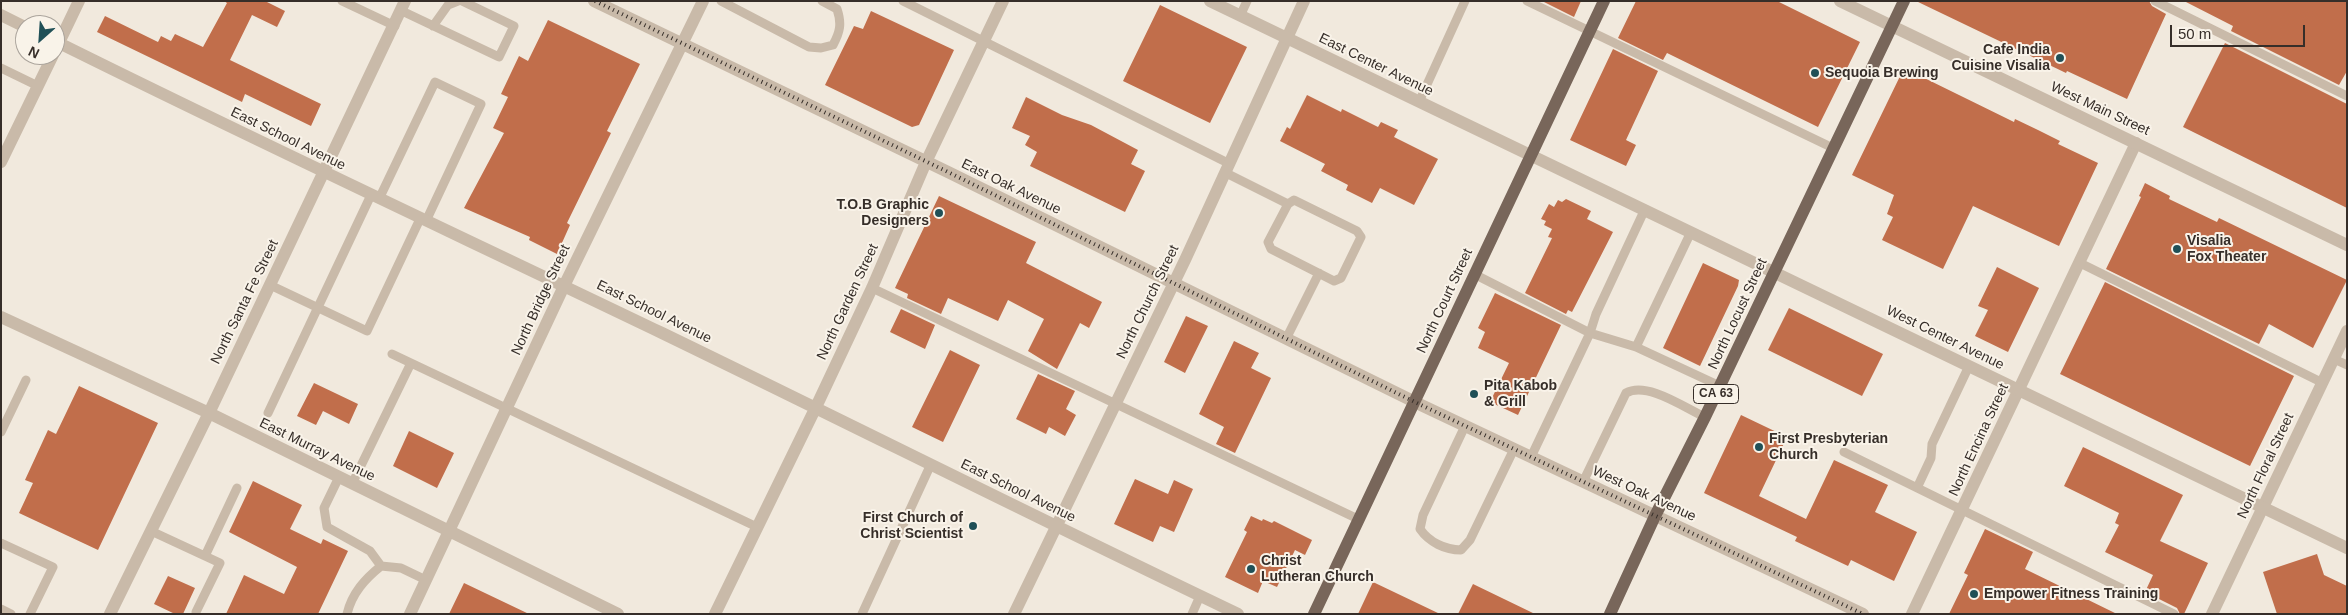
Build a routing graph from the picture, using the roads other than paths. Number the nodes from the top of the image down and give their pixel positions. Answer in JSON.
{"nodes":[{"id":1,"x":79,"y":1,"type":"edge"},
{"id":2,"x":342,"y":1,"type":"edge"},
{"id":3,"x":458,"y":1,"type":"edge"},
{"id":4,"x":462,"y":1,"type":"edge"},
{"id":5,"x":594,"y":1,"type":"edge"},
{"id":6,"x":703,"y":1,"type":"edge"},
{"id":7,"x":721,"y":1,"type":"edge"},
{"id":8,"x":822,"y":1,"type":"edge"},
{"id":9,"x":903,"y":1,"type":"edge"},
{"id":10,"x":1003,"y":1,"type":"edge"},
{"id":11,"x":1210,"y":1,"type":"edge"},
{"id":12,"x":1247,"y":1,"type":"edge"},
{"id":13,"x":1304,"y":1,"type":"edge"},
{"id":14,"x":1465,"y":1,"type":"edge"},
{"id":15,"x":1527,"y":1,"type":"edge"},
{"id":16,"x":1604,"y":1,"type":"edge"},
{"id":17,"x":1840,"y":1,"type":"edge"},
{"id":18,"x":1904,"y":1,"type":"edge"},
{"id":19,"x":2155,"y":1,"type":"edge"},
{"id":20,"x":403,"y":6,"type":"edge"},
{"id":21,"x":1,"y":15,"type":"edge"},
{"id":22,"x":1240,"y":16,"type":"junction"},
{"id":23,"x":15,"y":22,"type":"edge"},
{"id":24,"x":394,"y":26,"type":"junction"},
{"id":25,"x":433,"y":26,"type":"junction"},
{"id":26,"x":1892,"y":26,"type":"junction"},
{"id":27,"x":65,"y":30,"type":"edge"},
{"id":28,"x":1589,"y":31,"type":"junction"},
{"id":29,"x":1287,"y":39,"type":"junction"},
{"id":30,"x":984,"y":40,"type":"junction"},
{"id":31,"x":683,"y":44,"type":"junction"},
{"id":32,"x":65,"y":52,"type":"edge"},
{"id":33,"x":48,"y":65,"type":"edge"},
{"id":34,"x":1,"y":68,"type":"edge"},
{"id":35,"x":38,"y":86,"type":"junction"},
{"id":36,"x":2347,"y":96,"type":"edge"},
{"id":37,"x":1419,"y":102,"type":"junction"},
{"id":38,"x":2136,"y":143,"type":"junction"},
{"id":39,"x":1833,"y":148,"type":"junction"},
{"id":40,"x":1530,"y":154,"type":"junction"},
{"id":41,"x":1,"y":162,"type":"edge"},
{"id":42,"x":926,"y":162,"type":"junction"},
{"id":43,"x":1228,"y":169,"type":"junction"},
{"id":44,"x":324,"y":173,"type":"junction"},
{"id":45,"x":375,"y":197,"type":"junction"},
{"id":46,"x":1288,"y":204,"type":"junction"},
{"id":47,"x":1644,"y":209,"type":"junction"},
{"id":48,"x":423,"y":220,"type":"junction"},
{"id":49,"x":1691,"y":232,"type":"junction"},
{"id":50,"x":2347,"y":245,"type":"edge"},
{"id":51,"x":2080,"y":263,"type":"junction"},
{"id":52,"x":1774,"y":271,"type":"junction"},
{"id":53,"x":1319,"y":273,"type":"junction"},
{"id":54,"x":1474,"y":274,"type":"junction"},
{"id":55,"x":270,"y":284,"type":"junction"},
{"id":56,"x":1173,"y":284,"type":"junction"},
{"id":57,"x":564,"y":286,"type":"junction"},
{"id":58,"x":872,"y":288,"type":"junction"},
{"id":59,"x":318,"y":308,"type":"junction"},
{"id":60,"x":1,"y":316,"type":"edge"},
{"id":61,"x":2347,"y":331,"type":"edge"},
{"id":62,"x":1590,"y":332,"type":"junction"},
{"id":63,"x":1286,"y":339,"type":"junction"},
{"id":64,"x":1636,"y":346,"type":"junction"},
{"id":65,"x":392,"y":354,"type":"dead end"},
{"id":66,"x":2334,"y":359,"type":"junction"},
{"id":67,"x":410,"y":363,"type":"junction"},
{"id":68,"x":2347,"y":365,"type":"edge"},
{"id":69,"x":1969,"y":366,"type":"junction"},
{"id":70,"x":26,"y":380,"type":"dead end"},
{"id":71,"x":2323,"y":383,"type":"junction"},
{"id":72,"x":1720,"y":386,"type":"junction"},
{"id":73,"x":2019,"y":390,"type":"junction"},
{"id":74,"x":1413,"y":402,"type":"junction"},
{"id":75,"x":1115,"y":404,"type":"junction"},
{"id":76,"x":816,"y":407,"type":"junction"},
{"id":77,"x":506,"y":410,"type":"junction"},
{"id":78,"x":209,"y":413,"type":"junction"},
{"id":79,"x":268,"y":413,"type":"dead end"},
{"id":80,"x":1705,"y":418,"type":"junction"},
{"id":81,"x":4,"y":420,"type":"edge"},
{"id":82,"x":1465,"y":426,"type":"junction"},
{"id":83,"x":1,"y":432,"type":"edge"},
{"id":84,"x":1514,"y":449,"type":"junction"},
{"id":85,"x":1844,"y":452,"type":"dead end"},
{"id":86,"x":1531,"y":457,"type":"junction"},
{"id":87,"x":931,"y":464,"type":"junction"},
{"id":88,"x":339,"y":477,"type":"junction"},
{"id":89,"x":1583,"y":482,"type":"junction"},
{"id":90,"x":352,"y":484,"type":"junction"},
{"id":91,"x":238,"y":488,"type":"dead end"},
{"id":92,"x":1917,"y":488,"type":"junction"},
{"id":93,"x":2263,"y":507,"type":"junction"},
{"id":94,"x":1963,"y":510,"type":"junction"},
{"id":95,"x":1655,"y":516,"type":"junction"},
{"id":96,"x":1358,"y":519,"type":"junction"},
{"id":97,"x":1055,"y":526,"type":"junction"},
{"id":98,"x":757,"y":527,"type":"junction"},
{"id":99,"x":151,"y":531,"type":"junction"},
{"id":100,"x":450,"y":532,"type":"junction"},
{"id":101,"x":1,"y":543,"type":"edge"},
{"id":102,"x":2347,"y":548,"type":"edge"},
{"id":103,"x":204,"y":556,"type":"junction"},
{"id":104,"x":381,"y":566,"type":"junction"},
{"id":105,"x":426,"y":580,"type":"junction"},
{"id":106,"x":1200,"y":596,"type":"junction"},
{"id":107,"x":1,"y":609,"type":"edge"},
{"id":108,"x":196,"y":612,"type":"dead end"},
{"id":109,"x":11,"y":614,"type":"edge"},
{"id":110,"x":30,"y":614,"type":"edge"},
{"id":111,"x":110,"y":614,"type":"edge"},
{"id":112,"x":347,"y":614,"type":"edge"},
{"id":113,"x":410,"y":614,"type":"edge"},
{"id":114,"x":618,"y":614,"type":"edge"},
{"id":115,"x":715,"y":614,"type":"edge"},
{"id":116,"x":862,"y":614,"type":"edge"},
{"id":117,"x":1014,"y":614,"type":"edge"},
{"id":118,"x":1192,"y":614,"type":"edge"},
{"id":119,"x":1238,"y":614,"type":"edge"},
{"id":120,"x":1314,"y":614,"type":"edge"},
{"id":121,"x":1610,"y":614,"type":"edge"},
{"id":122,"x":1863,"y":614,"type":"edge"},
{"id":123,"x":1912,"y":614,"type":"edge"},
{"id":124,"x":2174,"y":614,"type":"edge"},
{"id":125,"x":2212,"y":614,"type":"edge"}],
"edges":[{"from":1,"to":27,"type":"street"},
{"from":2,"to":24,"type":"lane"},
{"from":3,"to":25,"type":"lane"},
{"from":4,"to":25,"type":"lane"},
{"from":5,"to":31,"type":"street","name":"East Oak Avenue"},
{"from":6,"to":31,"type":"street","name":"North Bridge Street"},
{"from":7,"to":8,"type":"lane"},
{"from":9,"to":30,"type":"lane"},
{"from":10,"to":30,"type":"street","name":"North Garden Street"},
{"from":11,"to":22,"type":"street","name":"East Center Avenue"},
{"from":12,"to":22,"type":"lane"},
{"from":13,"to":29,"type":"street","name":"North Church Street"},
{"from":14,"to":37,"type":"lane"},
{"from":15,"to":28,"type":"lane"},
{"from":16,"to":28,"type":"main road","name":"North Court Street"},
{"from":17,"to":26,"type":"street","name":"West Main Street"},
{"from":18,"to":26,"type":"main road","number":"CA 63"},
{"from":19,"to":36,"type":"lane"},
{"from":20,"to":24,"type":"street","name":"North Santa Fe Street"},
{"from":20,"to":25,"type":"lane"},
{"from":21,"to":23,"type":"street"},
{"from":22,"to":29,"type":"street","name":"East Center Avenue"},
{"from":24,"to":44,"type":"street","name":"North Santa Fe Street"},
{"from":26,"to":38,"type":"street","name":"West Main Street"},
{"from":26,"to":39,"type":"main road","name":"North Locust Street","number":"CA 63"},
{"from":28,"to":39,"type":"lane"},
{"from":28,"to":40,"type":"main road","name":"North Court Street"},
{"from":29,"to":37,"type":"street","name":"East Center Avenue"},
{"from":29,"to":43,"type":"street","name":"North Church Street"},
{"from":30,"to":42,"type":"street","name":"North Garden Street"},
{"from":30,"to":43,"type":"lane"},
{"from":31,"to":42,"type":"street","name":"East Oak Avenue"},
{"from":31,"to":57,"type":"street","name":"North Bridge Street"},
{"from":32,"to":44,"type":"street","name":"East School Avenue"},
{"from":33,"to":35,"type":"street"},
{"from":34,"to":35,"type":"lane"},
{"from":35,"to":41,"type":"street"},
{"from":37,"to":40,"type":"street","name":"East Center Avenue"},
{"from":38,"to":50,"type":"street","name":"West Main Street"},
{"from":38,"to":51,"type":"street","name":"North Encina Street"},
{"from":39,"to":52,"type":"main road","name":"North Locust Street","number":"CA 63"},
{"from":40,"to":47,"type":"street","name":"West Center Avenue"},
{"from":40,"to":54,"type":"main road","name":"North Court Street"},
{"from":42,"to":56,"type":"street","name":"East Oak Avenue"},
{"from":42,"to":58,"type":"street","name":"North Garden Street"},
{"from":43,"to":46,"type":"lane"},
{"from":43,"to":56,"type":"street","name":"North Church Street"},
{"from":44,"to":45,"type":"street","name":"East School Avenue"},
{"from":44,"to":55,"type":"street","name":"North Santa Fe Street"},
{"from":45,"to":48,"type":"street","name":"East School Avenue"},
{"from":45,"to":48,"type":"lane"},
{"from":45,"to":59,"type":"lane"},
{"from":46,"to":53,"type":"lane"},
{"from":46,"to":53,"type":"lane"},
{"from":47,"to":49,"type":"street","name":"West Center Avenue"},
{"from":47,"to":62,"type":"lane"},
{"from":48,"to":57,"type":"street","name":"East School Avenue"},
{"from":48,"to":59,"type":"lane"},
{"from":49,"to":52,"type":"street","name":"West Center Avenue"},
{"from":49,"to":64,"type":"lane"},
{"from":51,"to":71,"type":"lane"},
{"from":51,"to":73,"type":"street","name":"North Encina Street"},
{"from":52,"to":69,"type":"street","name":"West Center Avenue"},
{"from":52,"to":72,"type":"main road","name":"North Locust Street","number":"CA 63"},
{"from":53,"to":63,"type":"lane"},
{"from":54,"to":62,"type":"lane"},
{"from":54,"to":74,"type":"main road","name":"North Court Street"},
{"from":55,"to":59,"type":"lane"},
{"from":55,"to":78,"type":"street","name":"North Santa Fe Street"},
{"from":56,"to":63,"type":"street","name":"East Oak Avenue"},
{"from":56,"to":75,"type":"street","name":"North Church Street"},
{"from":57,"to":76,"type":"street","name":"East School Avenue"},
{"from":57,"to":77,"type":"street","name":"North Bridge Street"},
{"from":58,"to":75,"type":"lane"},
{"from":58,"to":76,"type":"street","name":"North Garden Street"},
{"from":59,"to":79,"type":"lane"},
{"from":60,"to":78,"type":"street","name":"East Murray Avenue"},
{"from":61,"to":66,"type":"street","name":"North Floral Street"},
{"from":62,"to":64,"type":"lane"},
{"from":62,"to":86,"type":"lane"},
{"from":63,"to":74,"type":"street","name":"East Oak Avenue"},
{"from":64,"to":72,"type":"lane"},
{"from":65,"to":67,"type":"lane"},
{"from":66,"to":68,"type":"lane"},
{"from":66,"to":71,"type":"street","name":"North Floral Street"},
{"from":67,"to":77,"type":"lane"},
{"from":67,"to":90,"type":"lane"},
{"from":69,"to":73,"type":"street","name":"West Center Avenue"},
{"from":69,"to":92,"type":"lane"},
{"from":70,"to":81,"type":"lane"},
{"from":71,"to":93,"type":"street","name":"North Floral Street"},
{"from":72,"to":80,"type":"main road","name":"North Locust Street","number":"CA 63"},
{"from":73,"to":93,"type":"street","name":"West Center Avenue"},
{"from":73,"to":94,"type":"street","name":"North Encina Street"},
{"from":74,"to":82,"type":"street","name":"West Oak Avenue"},
{"from":74,"to":96,"type":"main road","name":"North Court Street"},
{"from":75,"to":96,"type":"lane"},
{"from":75,"to":97,"type":"street","name":"North Church Street"},
{"from":76,"to":87,"type":"street","name":"East School Avenue"},
{"from":76,"to":98,"type":"street","name":"North Garden Street"},
{"from":77,"to":98,"type":"lane"},
{"from":77,"to":100,"type":"street","name":"North Bridge Street"},
{"from":78,"to":88,"type":"street","name":"East Murray Avenue"},
{"from":78,"to":99,"type":"street","name":"North Santa Fe Street"},
{"from":80,"to":89,"type":"lane"},
{"from":80,"to":95,"type":"main road","name":"North Locust Street","number":"CA 63"},
{"from":81,"to":83,"type":"lane"},
{"from":82,"to":84,"type":"street","name":"West Oak Avenue"},
{"from":82,"to":84,"type":"lane"},
{"from":84,"to":86,"type":"street","name":"West Oak Avenue"},
{"from":85,"to":92,"type":"lane"},
{"from":86,"to":89,"type":"street","name":"West Oak Avenue"},
{"from":87,"to":97,"type":"street","name":"East School Avenue"},
{"from":87,"to":116,"type":"lane"},
{"from":88,"to":90,"type":"street","name":"East Murray Avenue"},
{"from":88,"to":104,"type":"lane"},
{"from":89,"to":95,"type":"street","name":"West Oak Avenue"},
{"from":90,"to":100,"type":"street","name":"East Murray Avenue"},
{"from":91,"to":103,"type":"lane"},
{"from":92,"to":94,"type":"lane"},
{"from":93,"to":102,"type":"street","name":"West Center Avenue"},
{"from":93,"to":125,"type":"street","name":"North Floral Street"},
{"from":94,"to":123,"type":"street","name":"North Encina Street"},
{"from":94,"to":124,"type":"lane"},
{"from":95,"to":121,"type":"main road","name":"North Locust Street","number":"CA 63"},
{"from":95,"to":122,"type":"street","name":"West Oak Avenue"},
{"from":96,"to":120,"type":"main road","name":"North Court Street"},
{"from":97,"to":106,"type":"street","name":"East School Avenue"},
{"from":97,"to":117,"type":"street","name":"North Church Street"},
{"from":98,"to":115,"type":"street","name":"North Garden Street"},
{"from":99,"to":103,"type":"lane"},
{"from":99,"to":111,"type":"street","name":"North Santa Fe Street"},
{"from":100,"to":105,"type":"street","name":"North Bridge Street"},
{"from":100,"to":114,"type":"street","name":"East Murray Avenue"},
{"from":101,"to":110,"type":"lane"},
{"from":103,"to":108,"type":"lane"},
{"from":104,"to":105,"type":"lane"},
{"from":104,"to":112,"type":"lane"},
{"from":105,"to":113,"type":"street","name":"North Bridge Street"},
{"from":106,"to":118,"type":"lane"},
{"from":106,"to":119,"type":"street","name":"East School Avenue"},
{"from":107,"to":109,"type":"lane"}]}
